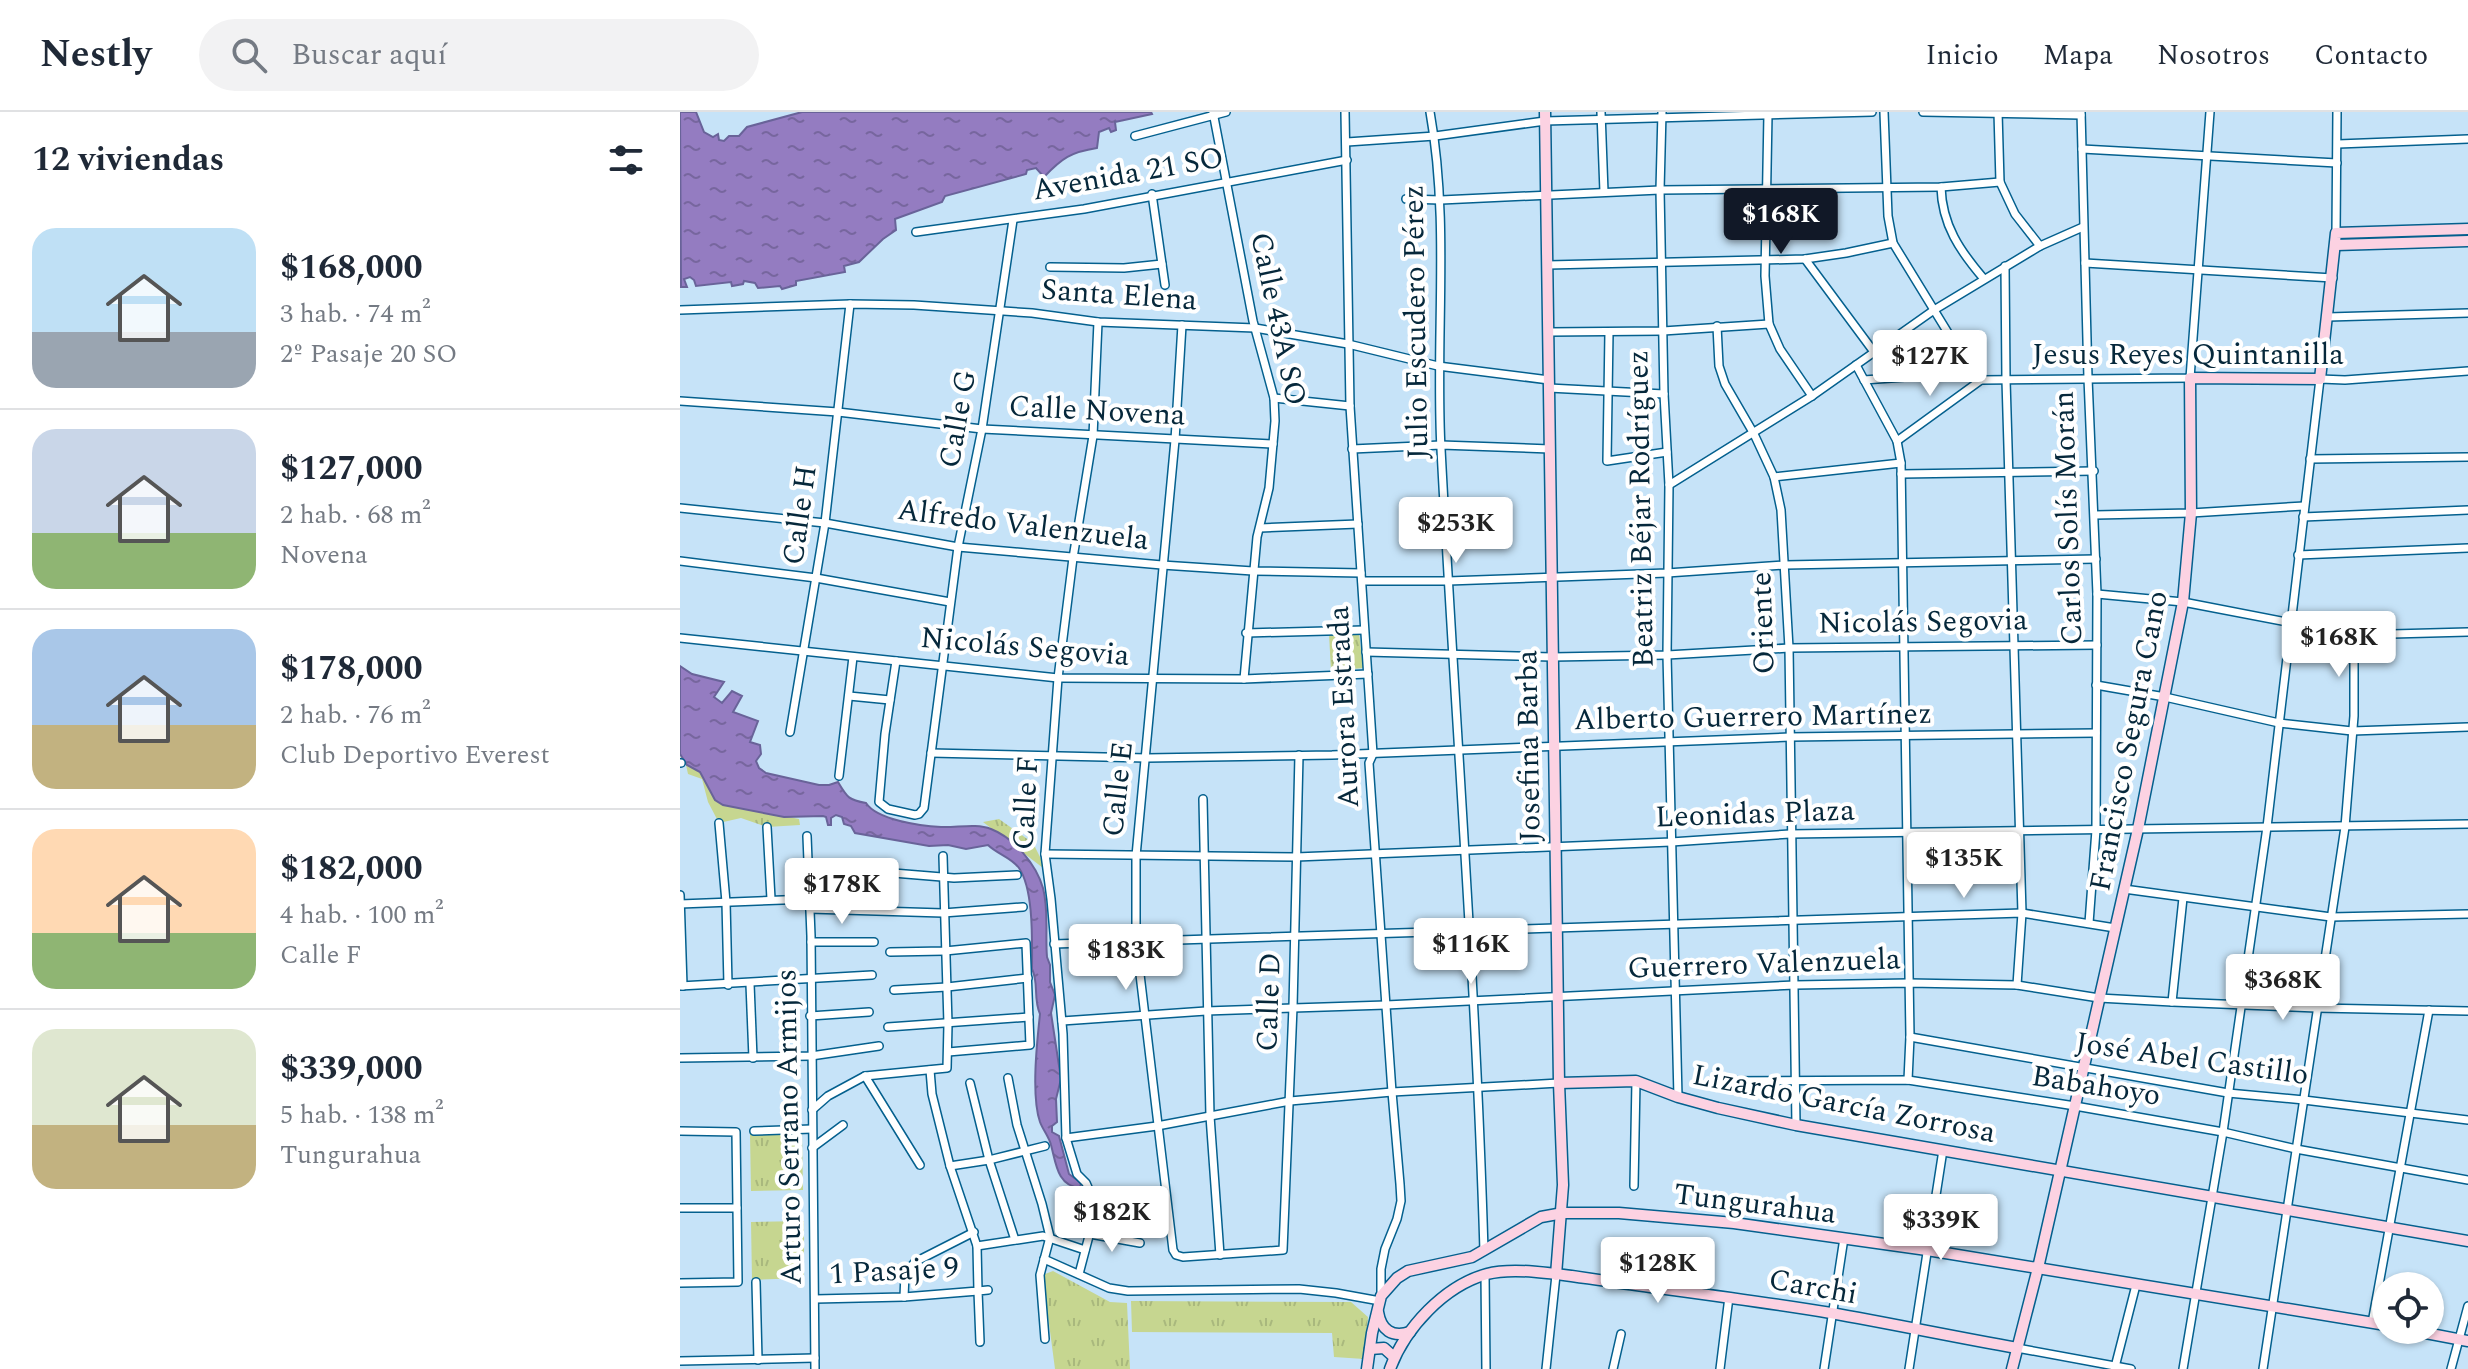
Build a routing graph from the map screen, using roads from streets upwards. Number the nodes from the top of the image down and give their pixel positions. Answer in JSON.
{"nodes":[{"id":1,"x":1226,"y":112,"type":"edge"},
{"id":2,"x":1345,"y":112,"type":"edge"},
{"id":3,"x":1430,"y":112,"type":"edge"},
{"id":4,"x":1872,"y":112,"type":"edge"},
{"id":5,"x":1884,"y":112,"type":"edge"},
{"id":6,"x":1923,"y":112,"type":"edge"},
{"id":7,"x":1998,"y":112,"type":"edge"},
{"id":8,"x":2210,"y":112,"type":"edge"},
{"id":9,"x":2337,"y":112,"type":"edge"},
{"id":10,"x":1213,"y":114,"type":"edge"},
{"id":11,"x":1768,"y":114,"type":"edge"},
{"id":12,"x":2081,"y":114,"type":"edge"},
{"id":13,"x":1545,"y":115,"type":"edge"},
{"id":14,"x":1662,"y":115,"type":"edge"},
{"id":15,"x":1600,"y":116,"type":"edge"},
{"id":16,"x":1135,"y":136,"type":"dead end"},
{"id":17,"x":1435,"y":136,"type":"junction"},
{"id":18,"x":2468,"y":139,"type":"edge"},
{"id":19,"x":1347,"y":142,"type":"junction"},
{"id":20,"x":2338,"y":144,"type":"junction"},
{"id":21,"x":2082,"y":149,"type":"junction"},
{"id":22,"x":2207,"y":155,"type":"junction"},
{"id":23,"x":1347,"y":160,"type":"junction"},
{"id":24,"x":2337,"y":163,"type":"junction"},
{"id":25,"x":1225,"y":181,"type":"junction"},
{"id":26,"x":2000,"y":182,"type":"junction"},
{"id":27,"x":1886,"y":187,"type":"junction"},
{"id":28,"x":1941,"y":187,"type":"junction"},
{"id":29,"x":1767,"y":189,"type":"junction"},
{"id":30,"x":1660,"y":190,"type":"junction"},
{"id":31,"x":1604,"y":192,"type":"junction"},
{"id":32,"x":1152,"y":194,"type":"junction"},
{"id":33,"x":1547,"y":195,"type":"junction"},
{"id":34,"x":1406,"y":199,"type":"dead end"},
{"id":35,"x":1441,"y":200,"type":"junction"},
{"id":36,"x":1013,"y":220,"type":"junction"},
{"id":37,"x":2083,"y":227,"type":"junction"},
{"id":38,"x":2468,"y":229,"type":"edge"},
{"id":39,"x":916,"y":232,"type":"dead end"},
{"id":40,"x":2336,"y":239,"type":"junction"},
{"id":41,"x":2468,"y":241,"type":"edge"},
{"id":42,"x":1893,"y":243,"type":"junction"},
{"id":43,"x":2040,"y":246,"type":"junction"},
{"id":44,"x":1766,"y":259,"type":"junction"},
{"id":45,"x":1805,"y":259,"type":"junction"},
{"id":46,"x":1663,"y":262,"type":"junction"},
{"id":47,"x":2085,"y":263,"type":"junction"},
{"id":48,"x":1162,"y":264,"type":"junction"},
{"id":49,"x":1548,"y":265,"type":"junction"},
{"id":50,"x":2005,"y":266,"type":"junction"},
{"id":51,"x":1050,"y":267,"type":"dead end"},
{"id":52,"x":2197,"y":269,"type":"junction"},
{"id":53,"x":2333,"y":278,"type":"junction"},
{"id":54,"x":1984,"y":279,"type":"junction"},
{"id":55,"x":1165,"y":285,"type":"dead end"},
{"id":56,"x":850,"y":304,"type":"junction"},
{"id":57,"x":680,"y":310,"type":"edge"},
{"id":58,"x":1000,"y":310,"type":"junction"},
{"id":59,"x":1934,"y":310,"type":"junction"},
{"id":60,"x":2468,"y":313,"type":"edge"},
{"id":61,"x":2328,"y":317,"type":"junction"},
{"id":62,"x":1098,"y":322,"type":"junction"},
{"id":63,"x":1769,"y":324,"type":"junction"},
{"id":64,"x":1182,"y":325,"type":"junction"},
{"id":65,"x":1717,"y":326,"type":"junction"},
{"id":66,"x":1255,"y":328,"type":"junction"},
{"id":67,"x":1663,"y":331,"type":"junction"},
{"id":68,"x":1549,"y":332,"type":"junction"},
{"id":69,"x":1609,"y":332,"type":"junction"},
{"id":70,"x":1348,"y":344,"type":"junction"},
{"id":71,"x":1874,"y":352,"type":"junction"},
{"id":72,"x":1856,"y":365,"type":"junction"},
{"id":73,"x":1438,"y":366,"type":"junction"},
{"id":74,"x":2468,"y":371,"type":"edge"},
{"id":75,"x":1972,"y":372,"type":"junction"},
{"id":76,"x":2088,"y":378,"type":"junction"},
{"id":77,"x":2190,"y":378,"type":"junction"},
{"id":78,"x":2320,"y":379,"type":"junction"},
{"id":79,"x":1864,"y":380,"type":"junction"},
{"id":80,"x":1981,"y":380,"type":"junction"},
{"id":81,"x":2006,"y":380,"type":"junction"},
{"id":82,"x":1549,"y":384,"type":"junction"},
{"id":83,"x":1609,"y":391,"type":"junction"},
{"id":84,"x":1664,"y":394,"type":"junction"},
{"id":85,"x":1812,"y":396,"type":"junction"},
{"id":86,"x":1274,"y":398,"type":"junction"},
{"id":87,"x":680,"y":401,"type":"edge"},
{"id":88,"x":1350,"y":406,"type":"junction"},
{"id":89,"x":838,"y":412,"type":"junction"},
{"id":90,"x":982,"y":429,"type":"junction"},
{"id":91,"x":1754,"y":434,"type":"junction"},
{"id":92,"x":1093,"y":436,"type":"junction"},
{"id":93,"x":1175,"y":440,"type":"junction"},
{"id":94,"x":1897,"y":441,"type":"junction"},
{"id":95,"x":1273,"y":444,"type":"junction"},
{"id":96,"x":1441,"y":445,"type":"junction"},
{"id":97,"x":1352,"y":449,"type":"junction"},
{"id":98,"x":1550,"y":449,"type":"junction"},
{"id":99,"x":1667,"y":452,"type":"junction"},
{"id":100,"x":2468,"y":457,"type":"edge"},
{"id":101,"x":2310,"y":459,"type":"junction"},
{"id":102,"x":1901,"y":463,"type":"junction"},
{"id":103,"x":2094,"y":471,"type":"junction"},
{"id":104,"x":1901,"y":474,"type":"junction"},
{"id":105,"x":2009,"y":474,"type":"junction"},
{"id":106,"x":1774,"y":477,"type":"junction"},
{"id":107,"x":1669,"y":485,"type":"junction"},
{"id":108,"x":2304,"y":506,"type":"junction"},
{"id":109,"x":680,"y":508,"type":"edge"},
{"id":110,"x":2468,"y":510,"type":"edge"},
{"id":111,"x":2191,"y":513,"type":"junction"},
{"id":112,"x":2095,"y":515,"type":"junction"},
{"id":113,"x":2303,"y":517,"type":"junction"},
{"id":114,"x":825,"y":523,"type":"junction"},
{"id":115,"x":1358,"y":524,"type":"junction"},
{"id":116,"x":1260,"y":528,"type":"junction"},
{"id":117,"x":958,"y":547,"type":"junction"},
{"id":118,"x":2468,"y":548,"type":"edge"},
{"id":119,"x":2298,"y":555,"type":"junction"},
{"id":120,"x":1073,"y":558,"type":"junction"},
{"id":121,"x":2096,"y":559,"type":"junction"},
{"id":122,"x":2011,"y":560,"type":"junction"},
{"id":123,"x":680,"y":561,"type":"edge"},
{"id":124,"x":1902,"y":564,"type":"junction"},
{"id":125,"x":1162,"y":565,"type":"junction"},
{"id":126,"x":1785,"y":565,"type":"junction"},
{"id":127,"x":1253,"y":571,"type":"junction"},
{"id":128,"x":1667,"y":573,"type":"junction"},
{"id":129,"x":1550,"y":576,"type":"junction"},
{"id":130,"x":1362,"y":577,"type":"junction"},
{"id":131,"x":816,"y":578,"type":"junction"},
{"id":132,"x":1448,"y":581,"type":"junction"},
{"id":133,"x":2097,"y":594,"type":"junction"},
{"id":134,"x":950,"y":602,"type":"junction"},
{"id":135,"x":2183,"y":602,"type":"junction"},
{"id":136,"x":2291,"y":622,"type":"junction"},
{"id":137,"x":1364,"y":630,"type":"junction"},
{"id":138,"x":2354,"y":631,"type":"junction"},
{"id":139,"x":2468,"y":632,"type":"edge"},
{"id":140,"x":1246,"y":633,"type":"junction"},
{"id":141,"x":680,"y":638,"type":"edge"},
{"id":142,"x":2014,"y":645,"type":"junction"},
{"id":143,"x":2097,"y":645,"type":"junction"},
{"id":144,"x":1903,"y":647,"type":"junction"},
{"id":145,"x":1789,"y":648,"type":"junction"},
{"id":146,"x":803,"y":652,"type":"junction"},
{"id":147,"x":1366,"y":652,"type":"junction"},
{"id":148,"x":1451,"y":655,"type":"junction"},
{"id":149,"x":1667,"y":655,"type":"junction"},
{"id":150,"x":853,"y":657,"type":"junction"},
{"id":151,"x":1552,"y":657,"type":"junction"},
{"id":152,"x":896,"y":661,"type":"junction"},
{"id":153,"x":942,"y":665,"type":"junction"},
{"id":154,"x":1368,"y":674,"type":"junction"},
{"id":155,"x":1058,"y":678,"type":"junction"},
{"id":156,"x":1244,"y":679,"type":"junction"},
{"id":157,"x":1151,"y":680,"type":"junction"},
{"id":158,"x":2096,"y":685,"type":"junction"},
{"id":159,"x":849,"y":696,"type":"junction"},
{"id":160,"x":2165,"y":697,"type":"junction"},
{"id":161,"x":890,"y":700,"type":"junction"},
{"id":162,"x":2279,"y":723,"type":"junction"},
{"id":163,"x":2468,"y":727,"type":"edge"},
{"id":164,"x":2352,"y":731,"type":"junction"},
{"id":165,"x":790,"y":732,"type":"dead end"},
{"id":166,"x":2096,"y":733,"type":"junction"},
{"id":167,"x":2016,"y":736,"type":"junction"},
{"id":168,"x":1790,"y":737,"type":"junction"},
{"id":169,"x":1905,"y":737,"type":"junction"},
{"id":170,"x":1669,"y":744,"type":"junction"},
{"id":171,"x":1553,"y":746,"type":"junction"},
{"id":172,"x":1459,"y":752,"type":"junction"},
{"id":173,"x":931,"y":753,"type":"junction"},
{"id":174,"x":1373,"y":754,"type":"junction"},
{"id":175,"x":1299,"y":755,"type":"junction"},
{"id":176,"x":1053,"y":756,"type":"junction"},
{"id":177,"x":1147,"y":758,"type":"junction"},
{"id":178,"x":839,"y":776,"type":"dead end"},
{"id":179,"x":1203,"y":799,"type":"dead end"},
{"id":180,"x":719,"y":823,"type":"dead end"},
{"id":181,"x":2468,"y":824,"type":"edge"},
{"id":182,"x":767,"y":827,"type":"dead end"},
{"id":183,"x":2267,"y":827,"type":"junction"},
{"id":184,"x":2345,"y":827,"type":"junction"},
{"id":185,"x":2138,"y":829,"type":"junction"},
{"id":186,"x":2096,"y":830,"type":"junction"},
{"id":187,"x":2019,"y":832,"type":"junction"},
{"id":188,"x":1906,"y":833,"type":"junction"},
{"id":189,"x":1790,"y":834,"type":"junction"},
{"id":190,"x":807,"y":836,"type":"dead end"},
{"id":191,"x":1671,"y":842,"type":"junction"},
{"id":192,"x":1555,"y":845,"type":"junction"},
{"id":193,"x":1466,"y":850,"type":"junction"},
{"id":194,"x":1375,"y":853,"type":"junction"},
{"id":195,"x":1045,"y":854,"type":"junction"},
{"id":196,"x":943,"y":856,"type":"dead end"},
{"id":197,"x":1136,"y":856,"type":"junction"},
{"id":198,"x":1203,"y":857,"type":"junction"},
{"id":199,"x":1296,"y":857,"type":"junction"},
{"id":200,"x":808,"y":873,"type":"junction"},
{"id":201,"x":1017,"y":875,"type":"dead end"},
{"id":202,"x":943,"y":877,"type":"junction"},
{"id":203,"x":2124,"y":889,"type":"junction"},
{"id":204,"x":680,"y":895,"type":"edge"},
{"id":205,"x":2183,"y":898,"type":"junction"},
{"id":206,"x":771,"y":899,"type":"junction"},
{"id":207,"x":726,"y":902,"type":"junction"},
{"id":208,"x":680,"y":904,"type":"edge"},
{"id":209,"x":810,"y":904,"type":"junction"},
{"id":210,"x":1023,"y":907,"type":"dead end"},
{"id":211,"x":2256,"y":907,"type":"junction"},
{"id":212,"x":943,"y":913,"type":"junction"},
{"id":213,"x":2022,"y":913,"type":"junction"},
{"id":214,"x":2468,"y":914,"type":"edge"},
{"id":215,"x":2331,"y":917,"type":"junction"},
{"id":216,"x":1907,"y":918,"type":"junction"},
{"id":217,"x":1794,"y":921,"type":"junction"},
{"id":218,"x":2089,"y":923,"type":"junction"},
{"id":219,"x":1674,"y":925,"type":"junction"},
{"id":220,"x":2115,"y":928,"type":"junction"},
{"id":221,"x":1556,"y":929,"type":"junction"},
{"id":222,"x":1471,"y":931,"type":"junction"},
{"id":223,"x":1381,"y":934,"type":"junction"},
{"id":224,"x":1294,"y":937,"type":"junction"},
{"id":225,"x":1205,"y":939,"type":"junction"},
{"id":226,"x":1136,"y":941,"type":"junction"},
{"id":227,"x":811,"y":942,"type":"junction"},
{"id":228,"x":874,"y":942,"type":"dead end"},
{"id":229,"x":1054,"y":944,"type":"junction"},
{"id":230,"x":945,"y":951,"type":"junction"},
{"id":231,"x":890,"y":952,"type":"dead end"},
{"id":232,"x":872,"y":975,"type":"dead end"},
{"id":233,"x":1028,"y":978,"type":"junction"},
{"id":234,"x":810,"y":979,"type":"junction"},
{"id":235,"x":1909,"y":983,"type":"junction"},
{"id":236,"x":750,"y":984,"type":"junction"},
{"id":237,"x":728,"y":985,"type":"junction"},
{"id":238,"x":1795,"y":985,"type":"junction"},
{"id":239,"x":2017,"y":985,"type":"junction"},
{"id":240,"x":681,"y":986,"type":"edge"},
{"id":241,"x":947,"y":987,"type":"junction"},
{"id":242,"x":894,"y":990,"type":"dead end"},
{"id":243,"x":1676,"y":991,"type":"junction"},
{"id":244,"x":1557,"y":996,"type":"junction"},
{"id":245,"x":2099,"y":998,"type":"junction"},
{"id":246,"x":1475,"y":1001,"type":"junction"},
{"id":247,"x":2172,"y":1002,"type":"junction"},
{"id":248,"x":1386,"y":1005,"type":"junction"},
{"id":249,"x":2241,"y":1005,"type":"junction"},
{"id":250,"x":1293,"y":1007,"type":"junction"},
{"id":251,"x":2317,"y":1008,"type":"junction"},
{"id":252,"x":2429,"y":1010,"type":"junction"},
{"id":253,"x":1206,"y":1011,"type":"junction"},
{"id":254,"x":2468,"y":1011,"type":"edge"},
{"id":255,"x":869,"y":1012,"type":"dead end"},
{"id":256,"x":1144,"y":1014,"type":"junction"},
{"id":257,"x":810,"y":1016,"type":"junction"},
{"id":258,"x":1029,"y":1017,"type":"junction"},
{"id":259,"x":1062,"y":1021,"type":"junction"},
{"id":260,"x":948,"y":1024,"type":"junction"},
{"id":261,"x":888,"y":1027,"type":"dead end"},
{"id":262,"x":1910,"y":1037,"type":"junction"},
{"id":263,"x":879,"y":1046,"type":"dead end"},
{"id":264,"x":948,"y":1052,"type":"junction"},
{"id":265,"x":811,"y":1056,"type":"junction"},
{"id":266,"x":680,"y":1058,"type":"edge"},
{"id":267,"x":753,"y":1058,"type":"junction"},
{"id":268,"x":2083,"y":1068,"type":"junction"},
{"id":269,"x":930,"y":1070,"type":"junction"},
{"id":270,"x":865,"y":1076,"type":"junction"},
{"id":271,"x":1008,"y":1078,"type":"dead end"},
{"id":272,"x":1796,"y":1080,"type":"junction"},
{"id":273,"x":1908,"y":1080,"type":"junction"},
{"id":274,"x":1636,"y":1081,"type":"junction"},
{"id":275,"x":1712,"y":1081,"type":"dead end"},
{"id":276,"x":970,"y":1083,"type":"dead end"},
{"id":277,"x":1559,"y":1083,"type":"junction"},
{"id":278,"x":1479,"y":1088,"type":"junction"},
{"id":279,"x":1392,"y":1092,"type":"junction"},
{"id":280,"x":2228,"y":1093,"type":"junction"},
{"id":281,"x":1678,"y":1097,"type":"junction"},
{"id":282,"x":2304,"y":1100,"type":"junction"},
{"id":283,"x":1290,"y":1101,"type":"junction"},
{"id":284,"x":2075,"y":1106,"type":"junction"},
{"id":285,"x":812,"y":1110,"type":"junction"},
{"id":286,"x":2410,"y":1113,"type":"junction"},
{"id":287,"x":1210,"y":1116,"type":"junction"},
{"id":288,"x":2468,"y":1120,"type":"edge"},
{"id":289,"x":843,"y":1125,"type":"dead end"},
{"id":290,"x":1796,"y":1125,"type":"junction"},
{"id":291,"x":1157,"y":1126,"type":"junction"},
{"id":292,"x":812,"y":1129,"type":"junction"},
{"id":293,"x":680,"y":1131,"type":"edge"},
{"id":294,"x":754,"y":1131,"type":"dead end"},
{"id":295,"x":2223,"y":1132,"type":"junction"},
{"id":296,"x":1066,"y":1138,"type":"junction"},
{"id":297,"x":1045,"y":1146,"type":"dead end"},
{"id":298,"x":812,"y":1148,"type":"junction"},
{"id":299,"x":2296,"y":1149,"type":"junction"},
{"id":300,"x":1943,"y":1150,"type":"junction"},
{"id":301,"x":1024,"y":1151,"type":"junction"},
{"id":302,"x":989,"y":1160,"type":"junction"},
{"id":303,"x":920,"y":1165,"type":"dead end"},
{"id":304,"x":950,"y":1166,"type":"junction"},
{"id":305,"x":2400,"y":1168,"type":"junction"},
{"id":306,"x":2060,"y":1169,"type":"junction"},
{"id":307,"x":2468,"y":1180,"type":"edge"},
{"id":308,"x":1634,"y":1186,"type":"dead end"},
{"id":309,"x":2212,"y":1197,"type":"junction"},
{"id":310,"x":1099,"y":1198,"type":"junction"},
{"id":311,"x":680,"y":1208,"type":"edge"},
{"id":312,"x":737,"y":1208,"type":"junction"},
{"id":313,"x":1135,"y":1208,"type":"dead end"},
{"id":314,"x":2287,"y":1210,"type":"junction"},
{"id":315,"x":1563,"y":1213,"type":"junction"},
{"id":316,"x":2389,"y":1227,"type":"junction"},
{"id":317,"x":974,"y":1232,"type":"junction"},
{"id":318,"x":1090,"y":1234,"type":"junction"},
{"id":319,"x":1050,"y":1237,"type":"junction"},
{"id":320,"x":1844,"y":1238,"type":"junction"},
{"id":321,"x":1015,"y":1240,"type":"junction"},
{"id":322,"x":2468,"y":1241,"type":"edge"},
{"id":323,"x":1140,"y":1243,"type":"dead end"},
{"id":324,"x":977,"y":1246,"type":"junction"},
{"id":325,"x":1085,"y":1250,"type":"junction"},
{"id":326,"x":1927,"y":1250,"type":"junction"},
{"id":327,"x":1484,"y":1251,"type":"junction"},
{"id":328,"x":1220,"y":1255,"type":"junction"},
{"id":329,"x":1044,"y":1259,"type":"junction"},
{"id":330,"x":2038,"y":1268,"type":"junction"},
{"id":331,"x":2381,"y":1272,"type":"edge"},
{"id":332,"x":1079,"y":1274,"type":"junction"},
{"id":333,"x":1485,"y":1274,"type":"junction"},
{"id":334,"x":1556,"y":1275,"type":"junction"},
{"id":335,"x":756,"y":1282,"type":"dead end"},
{"id":336,"x":680,"y":1283,"type":"edge"},
{"id":337,"x":2136,"y":1285,"type":"junction"},
{"id":338,"x":988,"y":1290,"type":"dead end"},
{"id":339,"x":978,"y":1291,"type":"junction"},
{"id":340,"x":2195,"y":1294,"type":"junction"},
{"id":341,"x":904,"y":1297,"type":"junction"},
{"id":342,"x":1729,"y":1297,"type":"junction"},
{"id":343,"x":815,"y":1299,"type":"junction"},
{"id":344,"x":1379,"y":1301,"type":"junction"},
{"id":345,"x":2468,"y":1306,"type":"edge"},
{"id":346,"x":2272,"y":1307,"type":"junction"},
{"id":347,"x":1833,"y":1314,"type":"junction"},
{"id":348,"x":2372,"y":1323,"type":"edge"},
{"id":349,"x":1915,"y":1330,"type":"junction"},
{"id":350,"x":1410,"y":1332,"type":"junction"},
{"id":351,"x":1621,"y":1334,"type":"dead end"},
{"id":352,"x":1045,"y":1339,"type":"dead end"},
{"id":353,"x":2463,"y":1340,"type":"edge"},
{"id":354,"x":980,"y":1342,"type":"dead end"},
{"id":355,"x":2017,"y":1348,"type":"junction"},
{"id":356,"x":1370,"y":1349,"type":"junction"},
{"id":357,"x":1394,"y":1357,"type":"junction"},
{"id":358,"x":815,"y":1358,"type":"junction"},
{"id":359,"x":758,"y":1360,"type":"junction"},
{"id":360,"x":680,"y":1361,"type":"edge"},
{"id":361,"x":746,"y":1365,"type":"edge"},
{"id":362,"x":2114,"y":1367,"type":"edge"},
{"id":363,"x":815,"y":1369,"type":"edge"},
{"id":364,"x":1367,"y":1369,"type":"edge"},
{"id":365,"x":1390,"y":1369,"type":"edge"},
{"id":366,"x":1486,"y":1369,"type":"edge"},
{"id":367,"x":1546,"y":1369,"type":"edge"},
{"id":368,"x":1613,"y":1369,"type":"edge"},
{"id":369,"x":1720,"y":1369,"type":"edge"},
{"id":370,"x":1824,"y":1369,"type":"edge"},
{"id":371,"x":1909,"y":1369,"type":"edge"},
{"id":372,"x":2012,"y":1369,"type":"edge"},
{"id":373,"x":2131,"y":1369,"type":"edge"},
{"id":374,"x":2183,"y":1369,"type":"edge"},
{"id":375,"x":2263,"y":1369,"type":"edge"},
{"id":376,"x":2451,"y":1369,"type":"edge"}],
"edges":[{"from":1,"to":10,"type":"street"},
{"from":2,"to":19,"type":"street","name":"Aurora Estrada"},
{"from":3,"to":17,"type":"street","name":"Julio Escudero Pérez"},
{"from":4,"to":11,"type":"street"},
{"from":5,"to":27,"type":"street"},
{"from":6,"to":7,"type":"street"},
{"from":7,"to":12,"type":"street"},
{"from":7,"to":26,"type":"street"},
{"from":8,"to":22,"type":"street","name":"Francisco Segura Cano"},
{"from":9,"to":20,"type":"street"},
{"from":10,"to":16,"type":"street"},
{"from":10,"to":25,"type":"street","name":"Calle 43A SO"},
{"from":11,"to":14,"type":"street"},
{"from":11,"to":29,"type":"street"},
{"from":12,"to":21,"type":"street","name":"Carlos Solís Morán"},
{"from":13,"to":15,"type":"street"},
{"from":13,"to":17,"type":"street"},
{"from":13,"to":33,"type":"street","name":"Josefina Barba"},
{"from":14,"to":15,"type":"street"},
{"from":14,"to":30,"type":"street","name":"Beatriz Béjar Rodríguez"},
{"from":15,"to":31,"type":"street"},
{"from":17,"to":19,"type":"street"},
{"from":17,"to":35,"type":"street","name":"Julio Escudero Pérez"},
{"from":18,"to":20,"type":"street"},
{"from":19,"to":23,"type":"street","name":"Aurora Estrada"},
{"from":20,"to":24,"type":"street"},
{"from":21,"to":22,"type":"street"},
{"from":21,"to":37,"type":"street","name":"Carlos Solís Morán"},
{"from":22,"to":24,"type":"street"},
{"from":22,"to":52,"type":"street","name":"Francisco Segura Cano"},
{"from":23,"to":25,"type":"street","name":"Avenida 21 SO"},
{"from":23,"to":70,"type":"street","name":"Aurora Estrada"},
{"from":24,"to":40,"type":"street"},
{"from":25,"to":32,"type":"street","name":"Avenida 21 SO"},
{"from":25,"to":66,"type":"street","name":"Calle 43A SO"},
{"from":26,"to":28,"type":"street"},
{"from":26,"to":43,"type":"street"},
{"from":27,"to":28,"type":"street"},
{"from":27,"to":29,"type":"street"},
{"from":27,"to":42,"type":"street"},
{"from":28,"to":54,"type":"street"},
{"from":29,"to":30,"type":"street"},
{"from":29,"to":44,"type":"street"},
{"from":30,"to":31,"type":"street"},
{"from":30,"to":46,"type":"street","name":"Beatriz Béjar Rodríguez"},
{"from":31,"to":33,"type":"street"},
{"from":32,"to":36,"type":"street","name":"Avenida 21 SO"},
{"from":32,"to":48,"type":"street"},
{"from":33,"to":35,"type":"street"},
{"from":33,"to":49,"type":"street","name":"Josefina Barba"},
{"from":34,"to":35,"type":"street"},
{"from":35,"to":73,"type":"street","name":"Julio Escudero Pérez"},
{"from":36,"to":39,"type":"street","name":"Avenida 21 SO"},
{"from":36,"to":58,"type":"street","name":"Calle G"},
{"from":37,"to":43,"type":"street"},
{"from":37,"to":47,"type":"street","name":"Carlos Solís Morán"},
{"from":38,"to":40,"type":"street"},
{"from":40,"to":41,"type":"street"},
{"from":40,"to":53,"type":"street"},
{"from":42,"to":45,"type":"street"},
{"from":42,"to":59,"type":"street"},
{"from":43,"to":50,"type":"street"},
{"from":44,"to":45,"type":"street"},
{"from":44,"to":46,"type":"street"},
{"from":44,"to":63,"type":"street"},
{"from":45,"to":71,"type":"street"},
{"from":46,"to":49,"type":"street"},
{"from":46,"to":67,"type":"street","name":"Beatriz Béjar Rodríguez"},
{"from":47,"to":52,"type":"street"},
{"from":47,"to":76,"type":"street","name":"Carlos Solís Morán"},
{"from":48,"to":51,"type":"street"},
{"from":48,"to":55,"type":"street"},
{"from":49,"to":68,"type":"street","name":"Josefina Barba"},
{"from":50,"to":54,"type":"street"},
{"from":50,"to":81,"type":"street"},
{"from":52,"to":53,"type":"street"},
{"from":52,"to":77,"type":"street","name":"Francisco Segura Cano"},
{"from":53,"to":61,"type":"street"},
{"from":54,"to":59,"type":"street"},
{"from":56,"to":57,"type":"street","name":"Santa Elena"},
{"from":56,"to":58,"type":"street","name":"Santa Elena"},
{"from":56,"to":89,"type":"street","name":"Calle H"},
{"from":58,"to":62,"type":"street","name":"Santa Elena"},
{"from":58,"to":90,"type":"street","name":"Calle G"},
{"from":59,"to":71,"type":"street"},
{"from":59,"to":75,"type":"street"},
{"from":60,"to":61,"type":"street"},
{"from":61,"to":78,"type":"street"},
{"from":62,"to":64,"type":"street","name":"Santa Elena"},
{"from":62,"to":92,"type":"street","name":"Calle F"},
{"from":63,"to":65,"type":"street"},
{"from":63,"to":85,"type":"street"},
{"from":64,"to":66,"type":"street","name":"Santa Elena"},
{"from":64,"to":93,"type":"street","name":"Calle E"},
{"from":65,"to":67,"type":"street"},
{"from":65,"to":91,"type":"street","name":"Oriente"},
{"from":66,"to":70,"type":"street","name":"Santa Elena"},
{"from":66,"to":86,"type":"street","name":"Calle 43A SO"},
{"from":67,"to":69,"type":"street"},
{"from":67,"to":84,"type":"street","name":"Beatriz Béjar Rodríguez"},
{"from":68,"to":69,"type":"street"},
{"from":68,"to":82,"type":"street","name":"Josefina Barba"},
{"from":69,"to":83,"type":"street"},
{"from":70,"to":73,"type":"street","name":"Santa Elena"},
{"from":70,"to":88,"type":"street","name":"Aurora Estrada"},
{"from":71,"to":72,"type":"street"},
{"from":72,"to":79,"type":"street"},
{"from":72,"to":85,"type":"street"},
{"from":73,"to":82,"type":"street","name":"Santa Elena"},
{"from":73,"to":96,"type":"street","name":"Julio Escudero Pérez"},
{"from":74,"to":78,"type":"street","name":"Jesus Reyes Quintanilla"},
{"from":75,"to":79,"type":"street"},
{"from":75,"to":80,"type":"street"},
{"from":76,"to":77,"type":"street","name":"Jesus Reyes Quintanilla"},
{"from":76,"to":81,"type":"street","name":"Jesus Reyes Quintanilla"},
{"from":76,"to":103,"type":"street","name":"Carlos Solís Morán"},
{"from":77,"to":78,"type":"street","name":"Jesus Reyes Quintanilla"},
{"from":77,"to":111,"type":"street","name":"Francisco Segura Cano"},
{"from":78,"to":101,"type":"street"},
{"from":79,"to":94,"type":"street"},
{"from":80,"to":81,"type":"street","name":"Jesus Reyes Quintanilla"},
{"from":80,"to":94,"type":"street"},
{"from":81,"to":105,"type":"street"},
{"from":82,"to":83,"type":"street","name":"Santa Elena"},
{"from":82,"to":98,"type":"street","name":"Josefina Barba"},
{"from":83,"to":84,"type":"street","name":"Santa Elena"},
{"from":83,"to":99,"type":"street"},
{"from":84,"to":99,"type":"street","name":"Beatriz Béjar Rodríguez"},
{"from":85,"to":91,"type":"street"},
{"from":86,"to":88,"type":"street"},
{"from":86,"to":95,"type":"street","name":"Calle 43A SO"},
{"from":87,"to":89,"type":"street","name":"Calle Novena"},
{"from":88,"to":97,"type":"street","name":"Aurora Estrada"},
{"from":89,"to":90,"type":"street","name":"Calle Novena"},
{"from":89,"to":114,"type":"street","name":"Calle H"},
{"from":90,"to":92,"type":"street","name":"Calle Novena"},
{"from":90,"to":117,"type":"street","name":"Calle G"},
{"from":91,"to":106,"type":"street","name":"Oriente"},
{"from":91,"to":107,"type":"street"},
{"from":92,"to":93,"type":"street","name":"Calle Novena"},
{"from":92,"to":120,"type":"street","name":"Calle F"},
{"from":93,"to":95,"type":"street","name":"Calle Novena"},
{"from":93,"to":125,"type":"street","name":"Calle E"},
{"from":94,"to":102,"type":"street"},
{"from":95,"to":116,"type":"street","name":"Calle 43A SO"},
{"from":96,"to":97,"type":"street"},
{"from":96,"to":98,"type":"street"},
{"from":96,"to":132,"type":"street","name":"Julio Escudero Pérez"},
{"from":97,"to":115,"type":"street","name":"Aurora Estrada"},
{"from":98,"to":129,"type":"street","name":"Josefina Barba"},
{"from":99,"to":107,"type":"street","name":"Beatriz Béjar Rodríguez"},
{"from":100,"to":101,"type":"street"},
{"from":101,"to":108,"type":"street"},
{"from":102,"to":104,"type":"street"},
{"from":102,"to":106,"type":"street"},
{"from":103,"to":105,"type":"street"},
{"from":103,"to":112,"type":"street","name":"Carlos Solís Morán"},
{"from":104,"to":105,"type":"street"},
{"from":104,"to":124,"type":"street"},
{"from":105,"to":122,"type":"street"},
{"from":106,"to":126,"type":"street","name":"Oriente"},
{"from":107,"to":128,"type":"street","name":"Beatriz Béjar Rodríguez"},
{"from":108,"to":111,"type":"street"},
{"from":108,"to":113,"type":"street"},
{"from":109,"to":114,"type":"street","name":"Alfredo Valenzuela"},
{"from":110,"to":113,"type":"street"},
{"from":111,"to":112,"type":"street"},
{"from":111,"to":135,"type":"street","name":"Francisco Segura Cano"},
{"from":112,"to":121,"type":"street","name":"Carlos Solís Morán"},
{"from":113,"to":119,"type":"street"},
{"from":114,"to":117,"type":"street","name":"Alfredo Valenzuela"},
{"from":114,"to":131,"type":"street","name":"Calle H"},
{"from":115,"to":116,"type":"street"},
{"from":115,"to":130,"type":"street","name":"Aurora Estrada"},
{"from":116,"to":127,"type":"street","name":"Calle 43A SO"},
{"from":117,"to":120,"type":"street","name":"Alfredo Valenzuela"},
{"from":117,"to":134,"type":"street","name":"Calle G"},
{"from":118,"to":119,"type":"street"},
{"from":119,"to":136,"type":"street"},
{"from":120,"to":125,"type":"street","name":"Alfredo Valenzuela"},
{"from":120,"to":155,"type":"street","name":"Calle F"},
{"from":121,"to":122,"type":"street","name":"Alfredo Valenzuela"},
{"from":121,"to":133,"type":"street","name":"Carlos Solís Morán"},
{"from":122,"to":124,"type":"street","name":"Alfredo Valenzuela"},
{"from":122,"to":142,"type":"street"},
{"from":123,"to":131,"type":"street"},
{"from":124,"to":126,"type":"street","name":"Alfredo Valenzuela"},
{"from":124,"to":144,"type":"street"},
{"from":125,"to":127,"type":"street","name":"Alfredo Valenzuela"},
{"from":125,"to":157,"type":"street","name":"Calle E"},
{"from":126,"to":128,"type":"street","name":"Alfredo Valenzuela"},
{"from":126,"to":145,"type":"street","name":"Oriente"},
{"from":127,"to":130,"type":"street","name":"Alfredo Valenzuela"},
{"from":127,"to":140,"type":"street","name":"Calle 43A SO"},
{"from":128,"to":129,"type":"street","name":"Alfredo Valenzuela"},
{"from":128,"to":149,"type":"street","name":"Beatriz Béjar Rodríguez"},
{"from":129,"to":132,"type":"street","name":"Alfredo Valenzuela"},
{"from":129,"to":151,"type":"street","name":"Josefina Barba"},
{"from":130,"to":132,"type":"street","name":"Alfredo Valenzuela"},
{"from":130,"to":137,"type":"street","name":"Aurora Estrada"},
{"from":131,"to":134,"type":"street"},
{"from":131,"to":146,"type":"street","name":"Calle H"},
{"from":132,"to":148,"type":"street","name":"Julio Escudero Pérez"},
{"from":133,"to":135,"type":"street"},
{"from":133,"to":143,"type":"street","name":"Carlos Solís Morán"},
{"from":134,"to":153,"type":"street","name":"Calle G"},
{"from":135,"to":136,"type":"street"},
{"from":135,"to":160,"type":"street","name":"Francisco Segura Cano"},
{"from":136,"to":138,"type":"street"},
{"from":136,"to":162,"type":"street"},
{"from":137,"to":140,"type":"street"},
{"from":137,"to":147,"type":"street","name":"Aurora Estrada"},
{"from":138,"to":139,"type":"street"},
{"from":138,"to":164,"type":"street"},
{"from":140,"to":156,"type":"street","name":"Calle 43A SO"},
{"from":141,"to":146,"type":"street","name":"Nicolás Segovia"},
{"from":142,"to":143,"type":"street","name":"Nicolás Segovia"},
{"from":142,"to":144,"type":"street","name":"Nicolás Segovia"},
{"from":142,"to":167,"type":"street"},
{"from":143,"to":158,"type":"street","name":"Carlos Solís Morán"},
{"from":144,"to":145,"type":"street","name":"Nicolás Segovia"},
{"from":144,"to":169,"type":"street"},
{"from":145,"to":149,"type":"street","name":"Nicolás Segovia"},
{"from":145,"to":168,"type":"street","name":"Oriente"},
{"from":146,"to":150,"type":"street","name":"Nicolás Segovia"},
{"from":146,"to":165,"type":"street","name":"Calle H"},
{"from":147,"to":148,"type":"street","name":"Nicolás Segovia"},
{"from":147,"to":154,"type":"street","name":"Aurora Estrada"},
{"from":148,"to":151,"type":"street","name":"Nicolás Segovia"},
{"from":148,"to":172,"type":"street","name":"Julio Escudero Pérez"},
{"from":149,"to":151,"type":"street","name":"Nicolás Segovia"},
{"from":149,"to":170,"type":"street","name":"Beatriz Béjar Rodríguez"},
{"from":150,"to":152,"type":"street","name":"Nicolás Segovia"},
{"from":150,"to":159,"type":"street"},
{"from":151,"to":171,"type":"street","name":"Josefina Barba"},
{"from":152,"to":153,"type":"street","name":"Nicolás Segovia"},
{"from":152,"to":161,"type":"street"},
{"from":153,"to":155,"type":"street","name":"Nicolás Segovia"},
{"from":153,"to":173,"type":"street","name":"Calle G"},
{"from":154,"to":156,"type":"street","name":"Nicolás Segovia"},
{"from":154,"to":174,"type":"street","name":"Aurora Estrada"},
{"from":155,"to":157,"type":"street","name":"Nicolás Segovia"},
{"from":155,"to":176,"type":"street","name":"Calle F"},
{"from":156,"to":157,"type":"street","name":"Nicolás Segovia"},
{"from":157,"to":177,"type":"street","name":"Calle E"},
{"from":158,"to":160,"type":"street"},
{"from":158,"to":166,"type":"street","name":"Carlos Solís Morán"},
{"from":159,"to":161,"type":"street"},
{"from":159,"to":178,"type":"street"},
{"from":160,"to":162,"type":"street"},
{"from":160,"to":185,"type":"street","name":"Francisco Segura Cano"},
{"from":161,"to":173,"type":"street","name":"Calle G"},
{"from":162,"to":164,"type":"street"},
{"from":162,"to":183,"type":"street"},
{"from":163,"to":164,"type":"street"},
{"from":164,"to":184,"type":"street"},
{"from":166,"to":167,"type":"street","name":"Alberto Guerrero Martínez"},
{"from":166,"to":186,"type":"street","name":"Carlos Solís Morán"},
{"from":167,"to":169,"type":"street","name":"Alberto Guerrero Martínez"},
{"from":167,"to":187,"type":"street"},
{"from":168,"to":169,"type":"street","name":"Alberto Guerrero Martínez"},
{"from":168,"to":170,"type":"street","name":"Alberto Guerrero Martínez"},
{"from":168,"to":189,"type":"street","name":"Oriente"},
{"from":169,"to":188,"type":"street"},
{"from":170,"to":171,"type":"street","name":"Alberto Guerrero Martínez"},
{"from":170,"to":191,"type":"street","name":"Beatriz Béjar Rodríguez"},
{"from":171,"to":172,"type":"street","name":"Alberto Guerrero Martínez"},
{"from":171,"to":192,"type":"street","name":"Josefina Barba"},
{"from":172,"to":174,"type":"street","name":"Alberto Guerrero Martínez"},
{"from":172,"to":193,"type":"street","name":"Julio Escudero Pérez"},
{"from":173,"to":176,"type":"street","name":"Alberto Guerrero Martínez"},
{"from":174,"to":175,"type":"street","name":"Alberto Guerrero Martínez"},
{"from":174,"to":194,"type":"street","name":"Aurora Estrada"},
{"from":175,"to":177,"type":"street","name":"Alberto Guerrero Martínez"},
{"from":175,"to":199,"type":"street","name":"Calle D"},
{"from":176,"to":177,"type":"street","name":"Alberto Guerrero Martínez"},
{"from":176,"to":195,"type":"street","name":"Calle F"},
{"from":177,"to":197,"type":"street","name":"Calle E"},
{"from":179,"to":198,"type":"street"},
{"from":180,"to":207,"type":"street"},
{"from":181,"to":184,"type":"street","name":"Leonidas Plaza"},
{"from":182,"to":206,"type":"street"},
{"from":183,"to":184,"type":"street","name":"Leonidas Plaza"},
{"from":183,"to":185,"type":"street","name":"Leonidas Plaza"},
{"from":183,"to":211,"type":"street"},
{"from":184,"to":215,"type":"street"},
{"from":185,"to":186,"type":"street","name":"Leonidas Plaza"},
{"from":185,"to":203,"type":"street","name":"Francisco Segura Cano"},
{"from":186,"to":187,"type":"street","name":"Leonidas Plaza"},
{"from":186,"to":218,"type":"street","name":"Carlos Solís Morán"},
{"from":187,"to":188,"type":"street","name":"Leonidas Plaza"},
{"from":187,"to":213,"type":"street"},
{"from":188,"to":189,"type":"street","name":"Leonidas Plaza"},
{"from":188,"to":216,"type":"street"},
{"from":189,"to":191,"type":"street","name":"Leonidas Plaza"},
{"from":189,"to":217,"type":"street","name":"Oriente"},
{"from":190,"to":200,"type":"street","name":"Arturo Serrano Armijos"},
{"from":191,"to":192,"type":"street","name":"Leonidas Plaza"},
{"from":191,"to":219,"type":"street","name":"Beatriz Béjar Rodríguez"},
{"from":192,"to":193,"type":"street","name":"Leonidas Plaza"},
{"from":192,"to":221,"type":"street","name":"Josefina Barba"},
{"from":193,"to":194,"type":"street","name":"Leonidas Plaza"},
{"from":193,"to":222,"type":"street","name":"Julio Escudero Pérez"},
{"from":194,"to":199,"type":"street","name":"Leonidas Plaza"},
{"from":194,"to":223,"type":"street","name":"Aurora Estrada"},
{"from":195,"to":197,"type":"street","name":"Leonidas Plaza"},
{"from":195,"to":229,"type":"street","name":"Calle F"},
{"from":196,"to":202,"type":"street"},
{"from":197,"to":198,"type":"street","name":"Leonidas Plaza"},
{"from":197,"to":226,"type":"street","name":"Calle E"},
{"from":198,"to":199,"type":"street","name":"Leonidas Plaza"},
{"from":198,"to":225,"type":"street"},
{"from":199,"to":224,"type":"street","name":"Calle D"},
{"from":200,"to":202,"type":"street"},
{"from":200,"to":209,"type":"street","name":"Arturo Serrano Armijos"},
{"from":201,"to":202,"type":"street"},
{"from":202,"to":212,"type":"street"},
{"from":203,"to":205,"type":"street"},
{"from":203,"to":220,"type":"street","name":"Francisco Segura Cano"},
{"from":204,"to":208,"type":"street"},
{"from":205,"to":211,"type":"street"},
{"from":205,"to":247,"type":"street"},
{"from":206,"to":207,"type":"street"},
{"from":206,"to":209,"type":"street"},
{"from":207,"to":208,"type":"street"},
{"from":207,"to":237,"type":"street"},
{"from":208,"to":240,"type":"street"},
{"from":209,"to":212,"type":"street"},
{"from":209,"to":227,"type":"street","name":"Arturo Serrano Armijos"},
{"from":210,"to":212,"type":"street"},
{"from":211,"to":215,"type":"street"},
{"from":211,"to":249,"type":"street"},
{"from":212,"to":230,"type":"street"},
{"from":213,"to":216,"type":"street"},
{"from":213,"to":218,"type":"street"},
{"from":213,"to":239,"type":"street"},
{"from":214,"to":215,"type":"street"},
{"from":215,"to":251,"type":"street"},
{"from":216,"to":217,"type":"street"},
{"from":216,"to":235,"type":"street"},
{"from":217,"to":219,"type":"street"},
{"from":217,"to":238,"type":"street","name":"Oriente"},
{"from":218,"to":220,"type":"street"},
{"from":219,"to":221,"type":"street"},
{"from":219,"to":243,"type":"street","name":"Beatriz Béjar Rodríguez"},
{"from":220,"to":245,"type":"street","name":"Francisco Segura Cano"},
{"from":221,"to":222,"type":"street"},
{"from":221,"to":244,"type":"street","name":"Josefina Barba"},
{"from":222,"to":223,"type":"street"},
{"from":222,"to":246,"type":"street","name":"Julio Escudero Pérez"},
{"from":223,"to":224,"type":"street"},
{"from":223,"to":248,"type":"street","name":"Aurora Estrada"},
{"from":224,"to":225,"type":"street"},
{"from":224,"to":250,"type":"street","name":"Calle D"},
{"from":225,"to":226,"type":"street"},
{"from":225,"to":253,"type":"street"},
{"from":226,"to":229,"type":"street"},
{"from":226,"to":256,"type":"street","name":"Calle E"},
{"from":227,"to":228,"type":"street"},
{"from":227,"to":234,"type":"street","name":"Arturo Serrano Armijos"},
{"from":229,"to":259,"type":"street","name":"Calle F"},
{"from":230,"to":231,"type":"street"},
{"from":230,"to":233,"type":"street"},
{"from":230,"to":241,"type":"street"},
{"from":232,"to":234,"type":"street"},
{"from":233,"to":241,"type":"street"},
{"from":233,"to":258,"type":"street"},
{"from":234,"to":236,"type":"street"},
{"from":234,"to":257,"type":"street","name":"Arturo Serrano Armijos"},
{"from":235,"to":238,"type":"street","name":"Guerrero Valenzuela"},
{"from":235,"to":239,"type":"street","name":"Guerrero Valenzuela"},
{"from":235,"to":262,"type":"street"},
{"from":236,"to":237,"type":"street"},
{"from":236,"to":267,"type":"street"},
{"from":237,"to":240,"type":"street"},
{"from":238,"to":243,"type":"street","name":"Guerrero Valenzuela"},
{"from":238,"to":272,"type":"street","name":"Oriente"},
{"from":239,"to":245,"type":"street","name":"Guerrero Valenzuela"},
{"from":241,"to":242,"type":"street"},
{"from":241,"to":260,"type":"street"},
{"from":243,"to":244,"type":"street","name":"Guerrero Valenzuela"},
{"from":243,"to":281,"type":"street","name":"Beatriz Béjar Rodríguez"},
{"from":244,"to":246,"type":"street","name":"Guerrero Valenzuela"},
{"from":244,"to":277,"type":"street","name":"Josefina Barba"},
{"from":245,"to":247,"type":"street","name":"Guerrero Valenzuela"},
{"from":245,"to":268,"type":"street","name":"Francisco Segura Cano"},
{"from":246,"to":248,"type":"street","name":"Guerrero Valenzuela"},
{"from":246,"to":278,"type":"street","name":"Julio Escudero Pérez"},
{"from":247,"to":249,"type":"street","name":"Guerrero Valenzuela"},
{"from":248,"to":250,"type":"street","name":"Guerrero Valenzuela"},
{"from":248,"to":279,"type":"street","name":"Aurora Estrada"},
{"from":249,"to":251,"type":"street","name":"Guerrero Valenzuela"},
{"from":249,"to":280,"type":"street"},
{"from":250,"to":253,"type":"street","name":"Guerrero Valenzuela"},
{"from":250,"to":283,"type":"street","name":"Calle D"},
{"from":251,"to":252,"type":"street","name":"Guerrero Valenzuela"},
{"from":251,"to":282,"type":"street"},
{"from":252,"to":254,"type":"street","name":"Guerrero Valenzuela"},
{"from":252,"to":286,"type":"street"},
{"from":253,"to":256,"type":"street","name":"Guerrero Valenzuela"},
{"from":253,"to":287,"type":"street"},
{"from":255,"to":257,"type":"street"},
{"from":256,"to":259,"type":"street","name":"Guerrero Valenzuela"},
{"from":256,"to":291,"type":"street","name":"Calle E"},
{"from":257,"to":265,"type":"street","name":"Arturo Serrano Armijos"},
{"from":258,"to":260,"type":"street"},
{"from":258,"to":264,"type":"street"},
{"from":259,"to":296,"type":"street","name":"Calle F"},
{"from":260,"to":261,"type":"street"},
{"from":260,"to":264,"type":"street"},
{"from":262,"to":268,"type":"street","name":"José Abel Castillo"},
{"from":262,"to":273,"type":"street"},
{"from":263,"to":265,"type":"street"},
{"from":264,"to":269,"type":"street"},
{"from":265,"to":267,"type":"street"},
{"from":265,"to":285,"type":"street","name":"Arturo Serrano Armijos"},
{"from":266,"to":267,"type":"street"},
{"from":268,"to":280,"type":"street","name":"José Abel Castillo"},
{"from":268,"to":284,"type":"street","name":"Francisco Segura Cano"},
{"from":269,"to":270,"type":"street"},
{"from":269,"to":304,"type":"street","name":"1 Pasaje 9"},
{"from":270,"to":285,"type":"street"},
{"from":270,"to":303,"type":"street"},
{"from":271,"to":301,"type":"street"},
{"from":272,"to":273,"type":"street","name":"Babahoyo"},
{"from":272,"to":275,"type":"street","name":"Babahoyo"},
{"from":272,"to":290,"type":"street","name":"Oriente"},
{"from":273,"to":284,"type":"street","name":"Babahoyo"},
{"from":274,"to":277,"type":"street","name":"Lizardo García Zorrosa"},
{"from":274,"to":281,"type":"street","name":"Lizardo García Zorrosa"},
{"from":274,"to":308,"type":"street"},
{"from":276,"to":302,"type":"street"},
{"from":277,"to":278,"type":"street","name":"Lizardo García Zorrosa"},
{"from":277,"to":315,"type":"street","name":"Josefina Barba"},
{"from":278,"to":279,"type":"street","name":"Lizardo García Zorrosa"},
{"from":278,"to":327,"type":"street","name":"Julio Escudero Pérez"},
{"from":279,"to":283,"type":"street","name":"Lizardo García Zorrosa"},
{"from":279,"to":344,"type":"street","name":"Aurora Estrada"},
{"from":280,"to":282,"type":"street","name":"José Abel Castillo"},
{"from":280,"to":295,"type":"street"},
{"from":281,"to":290,"type":"street","name":"Lizardo García Zorrosa"},
{"from":282,"to":286,"type":"street","name":"José Abel Castillo"},
{"from":282,"to":299,"type":"street"},
{"from":283,"to":287,"type":"street","name":"Lizardo García Zorrosa"},
{"from":283,"to":328,"type":"street","name":"Calle D"},
{"from":284,"to":295,"type":"street","name":"Babahoyo"},
{"from":284,"to":306,"type":"street","name":"Francisco Segura Cano"},
{"from":285,"to":292,"type":"street","name":"Arturo Serrano Armijos"},
{"from":286,"to":288,"type":"street","name":"José Abel Castillo"},
{"from":286,"to":305,"type":"street"},
{"from":287,"to":291,"type":"street","name":"Lizardo García Zorrosa"},
{"from":287,"to":328,"type":"street"},
{"from":289,"to":298,"type":"street"},
{"from":290,"to":300,"type":"street","name":"Lizardo García Zorrosa"},
{"from":291,"to":296,"type":"street","name":"Lizardo García Zorrosa"},
{"from":291,"to":328,"type":"street","name":"Calle E"},
{"from":292,"to":294,"type":"street"},
{"from":292,"to":298,"type":"street","name":"Arturo Serrano Armijos"},
{"from":293,"to":312,"type":"street"},
{"from":295,"to":299,"type":"street","name":"Babahoyo"},
{"from":295,"to":309,"type":"street"},
{"from":296,"to":310,"type":"street","name":"Calle F"},
{"from":297,"to":301,"type":"street"},
{"from":298,"to":343,"type":"street","name":"Arturo Serrano Armijos"},
{"from":299,"to":305,"type":"street","name":"Babahoyo"},
{"from":299,"to":314,"type":"street"},
{"from":300,"to":306,"type":"street","name":"Lizardo García Zorrosa"},
{"from":300,"to":326,"type":"street"},
{"from":301,"to":302,"type":"street"},
{"from":301,"to":319,"type":"street"},
{"from":302,"to":304,"type":"street"},
{"from":302,"to":321,"type":"street"},
{"from":304,"to":317,"type":"street","name":"1 Pasaje 9"},
{"from":305,"to":307,"type":"street","name":"Babahoyo"},
{"from":305,"to":316,"type":"street"},
{"from":306,"to":309,"type":"street","name":"Lizardo García Zorrosa"},
{"from":306,"to":330,"type":"street","name":"Francisco Segura Cano"},
{"from":309,"to":314,"type":"street","name":"Lizardo García Zorrosa"},
{"from":309,"to":340,"type":"street"},
{"from":310,"to":313,"type":"street"},
{"from":310,"to":318,"type":"street"},
{"from":311,"to":312,"type":"street"},
{"from":312,"to":336,"type":"street"},
{"from":314,"to":316,"type":"street","name":"Lizardo García Zorrosa"},
{"from":314,"to":346,"type":"street"},
{"from":315,"to":320,"type":"street","name":"Tungurahua"},
{"from":315,"to":327,"type":"street","name":"Tungurahua"},
{"from":315,"to":334,"type":"street","name":"Josefina Barba"},
{"from":316,"to":322,"type":"street","name":"Lizardo García Zorrosa"},
{"from":316,"to":331,"type":"street"},
{"from":317,"to":324,"type":"street","name":"1 Pasaje 9"},
{"from":317,"to":341,"type":"street"},
{"from":318,"to":323,"type":"street"},
{"from":318,"to":325,"type":"street"},
{"from":319,"to":321,"type":"street"},
{"from":319,"to":325,"type":"street"},
{"from":319,"to":329,"type":"street"},
{"from":320,"to":326,"type":"street","name":"Tungurahua"},
{"from":320,"to":347,"type":"street"},
{"from":321,"to":324,"type":"street"},
{"from":324,"to":339,"type":"street","name":"1 Pasaje 9"},
{"from":325,"to":332,"type":"street"},
{"from":326,"to":330,"type":"street","name":"Tungurahua"},
{"from":326,"to":349,"type":"street"},
{"from":327,"to":344,"type":"street","name":"Tungurahua"},
{"from":329,"to":332,"type":"street"},
{"from":329,"to":352,"type":"street"},
{"from":330,"to":337,"type":"street","name":"Tungurahua"},
{"from":330,"to":355,"type":"street","name":"Francisco Segura Cano"},
{"from":332,"to":344,"type":"street"},
{"from":333,"to":334,"type":"street","name":"Carchi"},
{"from":333,"to":350,"type":"street","name":"Carchi"},
{"from":333,"to":366,"type":"street"},
{"from":334,"to":342,"type":"street","name":"Carchi"},
{"from":334,"to":367,"type":"street","name":"Josefina Barba"},
{"from":335,"to":359,"type":"street"},
{"from":337,"to":340,"type":"street","name":"Tungurahua"},
{"from":337,"to":362,"type":"street"},
{"from":338,"to":339,"type":"street"},
{"from":339,"to":341,"type":"street","name":"1 Pasaje 9"},
{"from":339,"to":354,"type":"street"},
{"from":340,"to":346,"type":"street","name":"Tungurahua"},
{"from":340,"to":374,"type":"street"},
{"from":341,"to":343,"type":"street","name":"1 Pasaje 9"},
{"from":342,"to":347,"type":"street","name":"Carchi"},
{"from":342,"to":369,"type":"street"},
{"from":343,"to":358,"type":"street","name":"Arturo Serrano Armijos"},
{"from":344,"to":350,"type":"street"},
{"from":344,"to":356,"type":"street"},
{"from":345,"to":353,"type":"street"},
{"from":346,"to":348,"type":"street","name":"Tungurahua"},
{"from":346,"to":375,"type":"street"},
{"from":347,"to":349,"type":"street","name":"Carchi"},
{"from":347,"to":370,"type":"street"},
{"from":349,"to":355,"type":"street","name":"Carchi"},
{"from":349,"to":371,"type":"street"},
{"from":350,"to":357,"type":"street","name":"Carchi"},
{"from":351,"to":368,"type":"street"},
{"from":353,"to":376,"type":"street"},
{"from":355,"to":362,"type":"street","name":"Carchi"},
{"from":355,"to":372,"type":"street","name":"Francisco Segura Cano"},
{"from":356,"to":357,"type":"street"},
{"from":356,"to":364,"type":"street"},
{"from":357,"to":365,"type":"street","name":"Carchi"},
{"from":358,"to":359,"type":"street"},
{"from":358,"to":363,"type":"street","name":"Arturo Serrano Armijos"},
{"from":359,"to":361,"type":"street"},
{"from":360,"to":361,"type":"street"},
{"from":362,"to":373,"type":"street","name":"Carchi"}]}
